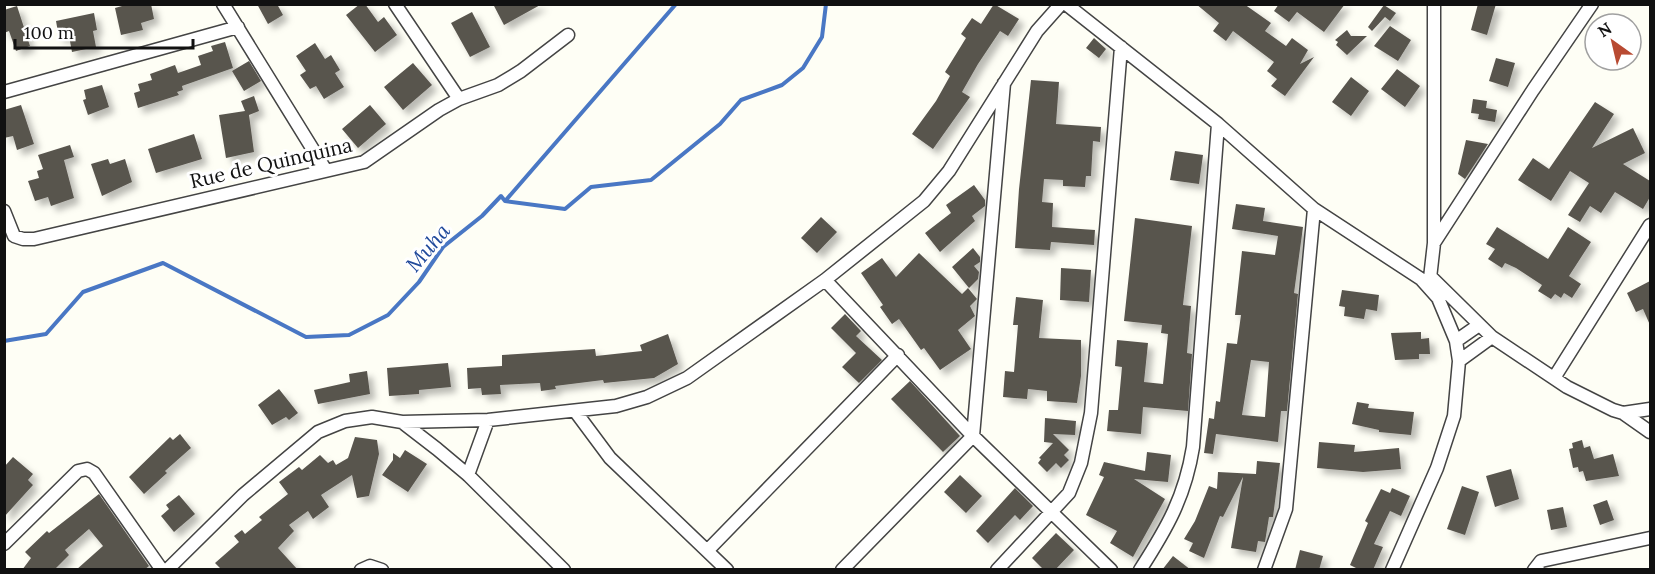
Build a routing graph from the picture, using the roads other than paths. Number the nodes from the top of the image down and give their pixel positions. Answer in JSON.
{"nodes":[{"id":1,"x":224,"y":4,"type":"edge"},
{"id":2,"x":395,"y":4,"type":"edge"},
{"id":3,"x":1061,"y":4,"type":"edge"},
{"id":4,"x":1066,"y":4,"type":"edge"},
{"id":5,"x":1434,"y":4,"type":"edge"},
{"id":6,"x":1592,"y":4,"type":"edge"},
{"id":7,"x":238,"y":27,"type":"junction"},
{"id":8,"x":568,"y":35,"type":"dead end"},
{"id":9,"x":1121,"y":47,"type":"junction"},
{"id":10,"x":1004,"y":81,"type":"junction"},
{"id":11,"x":4,"y":92,"type":"edge"},
{"id":12,"x":459,"y":99,"type":"junction"},
{"id":13,"x":1218,"y":124,"type":"junction"},
{"id":14,"x":325,"y":170,"type":"junction"},
{"id":15,"x":1314,"y":209,"type":"junction"},
{"id":16,"x":4,"y":211,"type":"edge"},
{"id":17,"x":1650,"y":225,"type":"edge"},
{"id":18,"x":1434,"y":243,"type":"junction"},
{"id":19,"x":825,"y":280,"type":"junction"},
{"id":20,"x":1430,"y":282,"type":"junction"},
{"id":21,"x":1479,"y":325,"type":"junction"},
{"id":22,"x":1492,"y":337,"type":"junction"},
{"id":23,"x":1456,"y":341,"type":"junction"},
{"id":24,"x":898,"y":355,"type":"junction"},
{"id":25,"x":1459,"y":361,"type":"junction"},
{"id":26,"x":1554,"y":378,"type":"junction"},
{"id":27,"x":1650,"y":409,"type":"edge"},
{"id":28,"x":575,"y":411,"type":"junction"},
{"id":29,"x":1623,"y":412,"type":"junction"},
{"id":30,"x":488,"y":420,"type":"junction"},
{"id":31,"x":402,"y":422,"type":"junction"},
{"id":32,"x":1650,"y":432,"type":"edge"},
{"id":33,"x":974,"y":436,"type":"junction"},
{"id":34,"x":468,"y":475,"type":"junction"},
{"id":35,"x":1052,"y":513,"type":"junction"},
{"id":36,"x":1650,"y":538,"type":"edge"},
{"id":37,"x":4,"y":544,"type":"edge"},
{"id":38,"x":708,"y":550,"type":"junction"},
{"id":39,"x":162,"y":570,"type":"edge"},
{"id":40,"x":167,"y":570,"type":"edge"},
{"id":41,"x":361,"y":570,"type":"edge"},
{"id":42,"x":382,"y":570,"type":"edge"},
{"id":43,"x":564,"y":570,"type":"edge"},
{"id":44,"x":727,"y":570,"type":"edge"},
{"id":45,"x":842,"y":570,"type":"edge"},
{"id":46,"x":997,"y":570,"type":"edge"},
{"id":47,"x":1111,"y":570,"type":"edge"},
{"id":48,"x":1140,"y":570,"type":"edge"},
{"id":49,"x":1264,"y":570,"type":"edge"},
{"id":50,"x":1392,"y":570,"type":"edge"},
{"id":51,"x":1534,"y":570,"type":"edge"}],
"edges":[{"from":1,"to":7,"type":"street"},
{"from":2,"to":12,"type":"street"},
{"from":3,"to":10,"type":"street"},
{"from":4,"to":9,"type":"street"},
{"from":5,"to":18,"type":"street"},
{"from":6,"to":18,"type":"street"},
{"from":7,"to":11,"type":"street"},
{"from":7,"to":14,"type":"street"},
{"from":8,"to":12,"type":"street","name":"Rue de Quinquina"},
{"from":9,"to":13,"type":"street"},
{"from":9,"to":35,"type":"street"},
{"from":10,"to":19,"type":"street"},
{"from":10,"to":33,"type":"street"},
{"from":12,"to":14,"type":"street","name":"Rue de Quinquina"},
{"from":13,"to":15,"type":"street"},
{"from":13,"to":48,"type":"street"},
{"from":14,"to":16,"type":"street","name":"Rue de Quinquina"},
{"from":15,"to":20,"type":"street"},
{"from":15,"to":49,"type":"street"},
{"from":17,"to":26,"type":"street"},
{"from":18,"to":20,"type":"street"},
{"from":19,"to":24,"type":"street"},
{"from":19,"to":28,"type":"street"},
{"from":20,"to":21,"type":"street"},
{"from":20,"to":23,"type":"street"},
{"from":21,"to":22,"type":"street"},
{"from":21,"to":23,"type":"street"},
{"from":22,"to":25,"type":"street"},
{"from":22,"to":26,"type":"street"},
{"from":23,"to":25,"type":"street"},
{"from":24,"to":33,"type":"street"},
{"from":24,"to":38,"type":"street"},
{"from":25,"to":50,"type":"street"},
{"from":26,"to":29,"type":"street"},
{"from":27,"to":29,"type":"street"},
{"from":28,"to":30,"type":"street"},
{"from":28,"to":38,"type":"street"},
{"from":29,"to":32,"type":"street"},
{"from":30,"to":31,"type":"street"},
{"from":30,"to":34,"type":"street"},
{"from":31,"to":34,"type":"street"},
{"from":31,"to":40,"type":"street"},
{"from":33,"to":35,"type":"street"},
{"from":33,"to":45,"type":"street"},
{"from":34,"to":43,"type":"street"},
{"from":35,"to":46,"type":"street"},
{"from":35,"to":47,"type":"street"},
{"from":36,"to":51,"type":"street"},
{"from":37,"to":39,"type":"street"},
{"from":38,"to":44,"type":"street"},
{"from":41,"to":42,"type":"street"}]}
